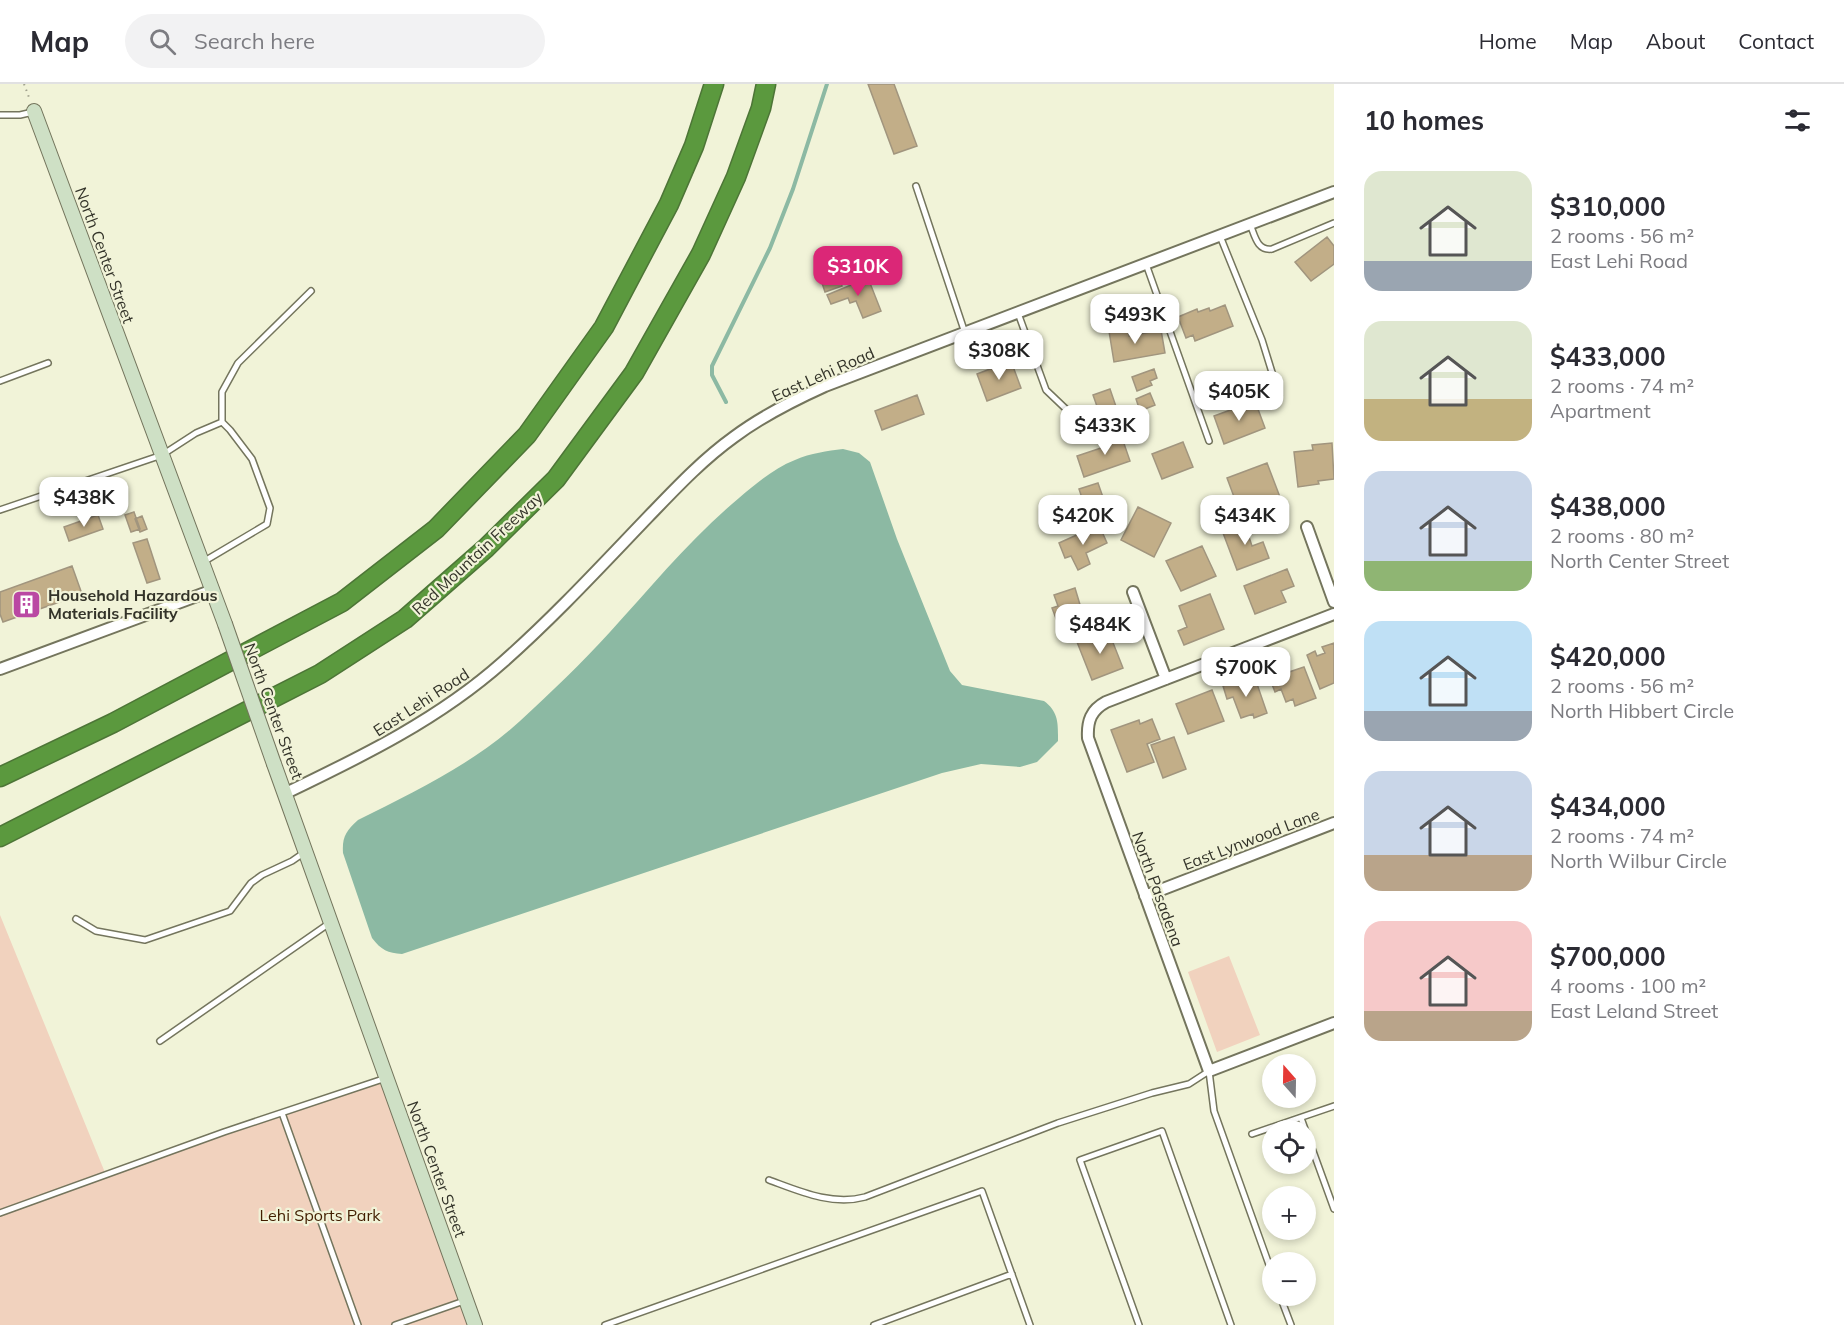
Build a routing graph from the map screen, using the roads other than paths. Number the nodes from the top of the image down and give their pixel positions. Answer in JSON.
{"nodes":[{"id":1,"x":714,"y":84,"type":"edge"},
{"id":2,"x":766,"y":84,"type":"edge"},
{"id":3,"x":34,"y":111,"type":"joint"},
{"id":4,"x":0,"y":115,"type":"edge"},
{"id":5,"x":916,"y":186,"type":"dead end"},
{"id":6,"x":1334,"y":192,"type":"edge"},
{"id":7,"x":1334,"y":223,"type":"edge"},
{"id":8,"x":1250,"y":224,"type":"junction"},
{"id":9,"x":1220,"y":236,"type":"junction"},
{"id":10,"x":1146,"y":264,"type":"junction"},
{"id":11,"x":311,"y":291,"type":"dead end"},
{"id":12,"x":1018,"y":313,"type":"junction"},
{"id":13,"x":965,"y":333,"type":"junction"},
{"id":14,"x":48,"y":363,"type":"dead end"},
{"id":15,"x":0,"y":381,"type":"edge"},
{"id":16,"x":1279,"y":395,"type":"dead end"},
{"id":17,"x":222,"y":422,"type":"junction"},
{"id":18,"x":1073,"y":428,"type":"dead end"},
{"id":19,"x":1209,"y":441,"type":"dead end"},
{"id":20,"x":162,"y":455,"type":"junction"},
{"id":21,"x":0,"y":510,"type":"edge"},
{"id":22,"x":1307,"y":526,"type":"dead end"},
{"id":23,"x":202,"y":562,"type":"junction"},
{"id":24,"x":213,"y":591,"type":"junction"},
{"id":25,"x":1132,"y":592,"type":"dead end"},
{"id":26,"x":1334,"y":602,"type":"edge"},
{"id":27,"x":1334,"y":614,"type":"edge"},
{"id":28,"x":0,"y":669,"type":"edge"},
{"id":29,"x":1166,"y":679,"type":"junction"},
{"id":30,"x":0,"y":777,"type":"edge"},
{"id":31,"x":286,"y":793,"type":"junction"},
{"id":32,"x":1334,"y":823,"type":"edge"},
{"id":33,"x":0,"y":837,"type":"edge"},
{"id":34,"x":307,"y":851,"type":"junction"},
{"id":35,"x":1145,"y":896,"type":"junction"},
{"id":36,"x":76,"y":919,"type":"dead end"},
{"id":37,"x":332,"y":921,"type":"junction"},
{"id":38,"x":1334,"y":1023,"type":"edge"},
{"id":39,"x":160,"y":1041,"type":"dead end"},
{"id":40,"x":1209,"y":1071,"type":"junction"},
{"id":41,"x":387,"y":1077,"type":"junction"},
{"id":42,"x":1334,"y":1106,"type":"edge"},
{"id":43,"x":282,"y":1113,"type":"junction"},
{"id":44,"x":1301,"y":1118,"type":"junction"},
{"id":45,"x":1252,"y":1134,"type":"dead end"},
{"id":46,"x":769,"y":1180,"type":"dead end"},
{"id":47,"x":1334,"y":1209,"type":"edge"},
{"id":48,"x":0,"y":1213,"type":"edge"},
{"id":49,"x":1264,"y":1252,"type":"edge"},
{"id":50,"x":1012,"y":1274,"type":"junction"},
{"id":51,"x":466,"y":1300,"type":"junction"},
{"id":52,"x":1284,"y":1306,"type":"edge"},
{"id":53,"x":877,"y":1324,"type":"edge"},
{"id":54,"x":357,"y":1325,"type":"edge"},
{"id":55,"x":395,"y":1325,"type":"edge"},
{"id":56,"x":476,"y":1325,"type":"edge"},
{"id":57,"x":605,"y":1325,"type":"edge"},
{"id":58,"x":1030,"y":1325,"type":"edge"},
{"id":59,"x":1139,"y":1325,"type":"edge"},
{"id":60,"x":1231,"y":1325,"type":"edge"},
{"id":61,"x":1291,"y":1325,"type":"edge"}],
"edges":[{"from":1,"to":30,"type":"highway"},
{"from":2,"to":33,"type":"highway","name":"Red Mountain Freeway"},
{"from":3,"to":4,"type":"lane"},
{"from":3,"to":20,"type":"street","name":"North Center Street"},
{"from":5,"to":13,"type":"lane"},
{"from":6,"to":8,"type":"street","name":"East Lehi Road"},
{"from":7,"to":8,"type":"lane"},
{"from":8,"to":9,"type":"street","name":"East Lehi Road"},
{"from":9,"to":10,"type":"street","name":"East Lehi Road"},
{"from":9,"to":16,"type":"lane"},
{"from":10,"to":12,"type":"street","name":"East Lehi Road"},
{"from":10,"to":19,"type":"lane"},
{"from":11,"to":17,"type":"lane"},
{"from":12,"to":13,"type":"street","name":"East Lehi Road"},
{"from":12,"to":18,"type":"lane"},
{"from":13,"to":31,"type":"street","name":"East Lehi Road"},
{"from":14,"to":15,"type":"lane"},
{"from":17,"to":20,"type":"lane"},
{"from":17,"to":23,"type":"lane"},
{"from":20,"to":21,"type":"lane"},
{"from":20,"to":23,"type":"street","name":"North Center Street"},
{"from":22,"to":26,"type":"street"},
{"from":23,"to":24,"type":"street","name":"North Center Street"},
{"from":24,"to":28,"type":"street"},
{"from":24,"to":31,"type":"street","name":"North Center Street","bridge":true},
{"from":25,"to":29,"type":"street"},
{"from":27,"to":29,"type":"street"},
{"from":29,"to":35,"type":"street","name":"North Pasadena"},
{"from":31,"to":34,"type":"street","name":"North Center Street"},
{"from":32,"to":35,"type":"street","name":"East Lynwood Lane"},
{"from":34,"to":36,"type":"lane"},
{"from":34,"to":37,"type":"street","name":"North Center Street"},
{"from":35,"to":40,"type":"street","name":"North Pasadena"},
{"from":37,"to":39,"type":"lane"},
{"from":37,"to":41,"type":"street","name":"North Center Street"},
{"from":38,"to":40,"type":"street"},
{"from":40,"to":46,"type":"lane"},
{"from":40,"to":49,"type":"lane"},
{"from":41,"to":43,"type":"lane"},
{"from":41,"to":51,"type":"street","name":"North Center Street"},
{"from":42,"to":44,"type":"lane"},
{"from":43,"to":48,"type":"lane"},
{"from":43,"to":54,"type":"lane"},
{"from":44,"to":45,"type":"lane"},
{"from":44,"to":47,"type":"lane"},
{"from":50,"to":53,"type":"lane"},
{"from":50,"to":57,"type":"lane"},
{"from":50,"to":58,"type":"lane"},
{"from":51,"to":55,"type":"lane"},
{"from":51,"to":56,"type":"street","name":"North Center Street"},
{"from":52,"to":61,"type":"lane"},
{"from":59,"to":60,"type":"lane"}]}
